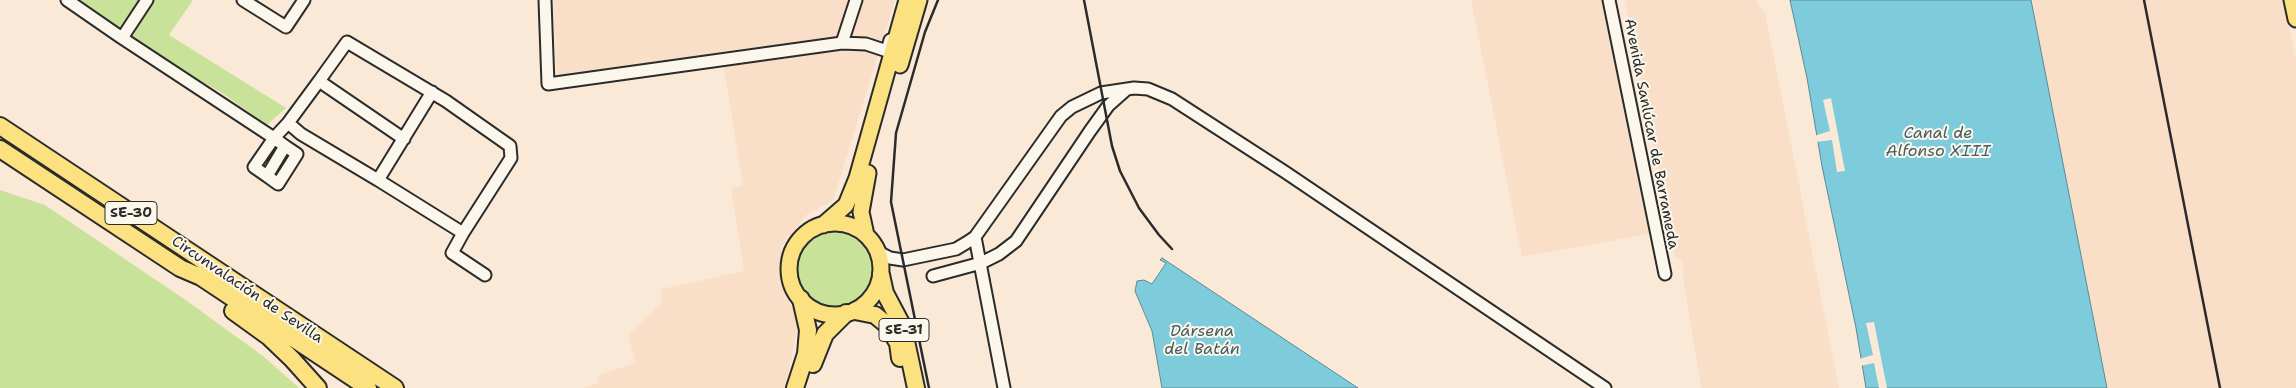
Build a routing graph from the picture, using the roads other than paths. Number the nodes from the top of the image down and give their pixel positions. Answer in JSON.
{"nodes":[{"id":1,"x":66,"y":0,"type":"edge"},
{"id":2,"x":147,"y":0,"type":"edge"},
{"id":3,"x":244,"y":0,"type":"edge"},
{"id":4,"x":304,"y":0,"type":"edge"},
{"id":5,"x":545,"y":0,"type":"edge"},
{"id":6,"x":856,"y":0,"type":"edge"},
{"id":7,"x":902,"y":0,"type":"edge"},
{"id":8,"x":908,"y":0,"type":"edge"},
{"id":9,"x":919,"y":0,"type":"edge"},
{"id":10,"x":1609,"y":0,"type":"edge"},
{"id":11,"x":2292,"y":0,"type":"edge"},
{"id":12,"x":2296,"y":19,"type":"edge"},
{"id":13,"x":122,"y":38,"type":"junction"},
{"id":14,"x":842,"y":43,"type":"junction"},
{"id":15,"x":887,"y":51,"type":"junction"},
{"id":16,"x":319,"y":81,"type":"junction"},
{"id":17,"x":1126,"y":90,"type":"junction"},
{"id":18,"x":432,"y":92,"type":"junction"},
{"id":19,"x":288,"y":123,"type":"junction"},
{"id":20,"x":0,"y":126,"type":"edge"},
{"id":21,"x":872,"y":128,"type":"junction"},
{"id":22,"x":301,"y":134,"type":"junction"},
{"id":23,"x":274,"y":138,"type":"junction"},
{"id":24,"x":404,"y":139,"type":"junction"},
{"id":25,"x":285,"y":146,"type":"junction"},
{"id":26,"x":0,"y":148,"type":"edge"},
{"id":27,"x":297,"y":154,"type":"junction"},
{"id":28,"x":267,"y":176,"type":"junction"},
{"id":29,"x":378,"y":180,"type":"junction"},
{"id":30,"x":823,"y":225,"type":"junction"},
{"id":31,"x":463,"y":233,"type":"junction"},
{"id":32,"x":866,"y":235,"type":"junction"},
{"id":33,"x":975,"y":238,"type":"junction"},
{"id":34,"x":878,"y":252,"type":"junction"},
{"id":35,"x":981,"y":263,"type":"junction"},
{"id":36,"x":180,"y":268,"type":"junction"},
{"id":37,"x":1665,"y":274,"type":"dead end"},
{"id":38,"x":485,"y":275,"type":"dead end"},
{"id":39,"x":881,"y":275,"type":"junction"},
{"id":40,"x":933,"y":276,"type":"dead end"},
{"id":41,"x":800,"y":299,"type":"junction"},
{"id":42,"x":850,"y":312,"type":"junction"},
{"id":43,"x":318,"y":388,"type":"edge"},
{"id":44,"x":368,"y":388,"type":"edge"},
{"id":45,"x":395,"y":388,"type":"edge"},
{"id":46,"x":795,"y":388,"type":"edge"},
{"id":47,"x":806,"y":388,"type":"edge"},
{"id":48,"x":906,"y":388,"type":"edge"},
{"id":49,"x":916,"y":388,"type":"edge"},
{"id":50,"x":1004,"y":388,"type":"edge"},
{"id":51,"x":1605,"y":388,"type":"edge"}],
"edges":[{"from":1,"to":13,"type":"street"},
{"from":2,"to":13,"type":"street"},
{"from":3,"to":4,"type":"street"},
{"from":5,"to":14,"type":"street"},
{"from":6,"to":14,"type":"street"},
{"from":7,"to":15,"type":"street"},
{"from":8,"to":21,"type":"main road"},
{"from":9,"to":32,"type":"main road"},
{"from":10,"to":37,"type":"street","name":"Avenida Sanlúcar de Barrameda"},
{"from":11,"to":12,"type":"main road"},
{"from":13,"to":23,"type":"street"},
{"from":14,"to":15,"type":"street"},
{"from":15,"to":21,"type":"street"},
{"from":16,"to":18,"type":"street"},
{"from":16,"to":19,"type":"street"},
{"from":16,"to":24,"type":"street"},
{"from":17,"to":33,"type":"street"},
{"from":17,"to":35,"type":"street"},
{"from":17,"to":51,"type":"street"},
{"from":18,"to":24,"type":"street"},
{"from":18,"to":31,"type":"street"},
{"from":19,"to":22,"type":"street"},
{"from":19,"to":23,"type":"street"},
{"from":20,"to":45,"type":"highway","name":"Circunvalación de Sevilla","number":"SE-30"},
{"from":21,"to":30,"type":"main road"},
{"from":22,"to":27,"type":"street"},
{"from":22,"to":29,"type":"street"},
{"from":23,"to":25,"type":"street"},
{"from":23,"to":28,"type":"street"},
{"from":24,"to":29,"type":"street"},
{"from":25,"to":27,"type":"street"},
{"from":25,"to":28,"type":"street"},
{"from":26,"to":36,"type":"highway","name":"Circunvalación de Sevilla","number":"SE-30"},
{"from":27,"to":28,"type":"street"},
{"from":29,"to":31,"type":"street"},
{"from":30,"to":32,"type":"main road"},
{"from":30,"to":41,"type":"main road"},
{"from":31,"to":38,"type":"street"},
{"from":32,"to":34,"type":"main road"},
{"from":33,"to":34,"type":"street"},
{"from":33,"to":35,"type":"street"},
{"from":34,"to":39,"type":"main road"},
{"from":35,"to":40,"type":"street"},
{"from":35,"to":50,"type":"street"},
{"from":36,"to":43,"type":"highway"},
{"from":36,"to":44,"type":"highway","name":"Circunvalación de Sevilla","number":"SE-30"},
{"from":39,"to":42,"type":"main road"},
{"from":39,"to":49,"type":"highway","number":"SE-31"},
{"from":41,"to":42,"type":"main road"},
{"from":41,"to":46,"type":"highway"},
{"from":42,"to":47,"type":"highway"},
{"from":42,"to":48,"type":"highway","number":"SE-31"}]}
